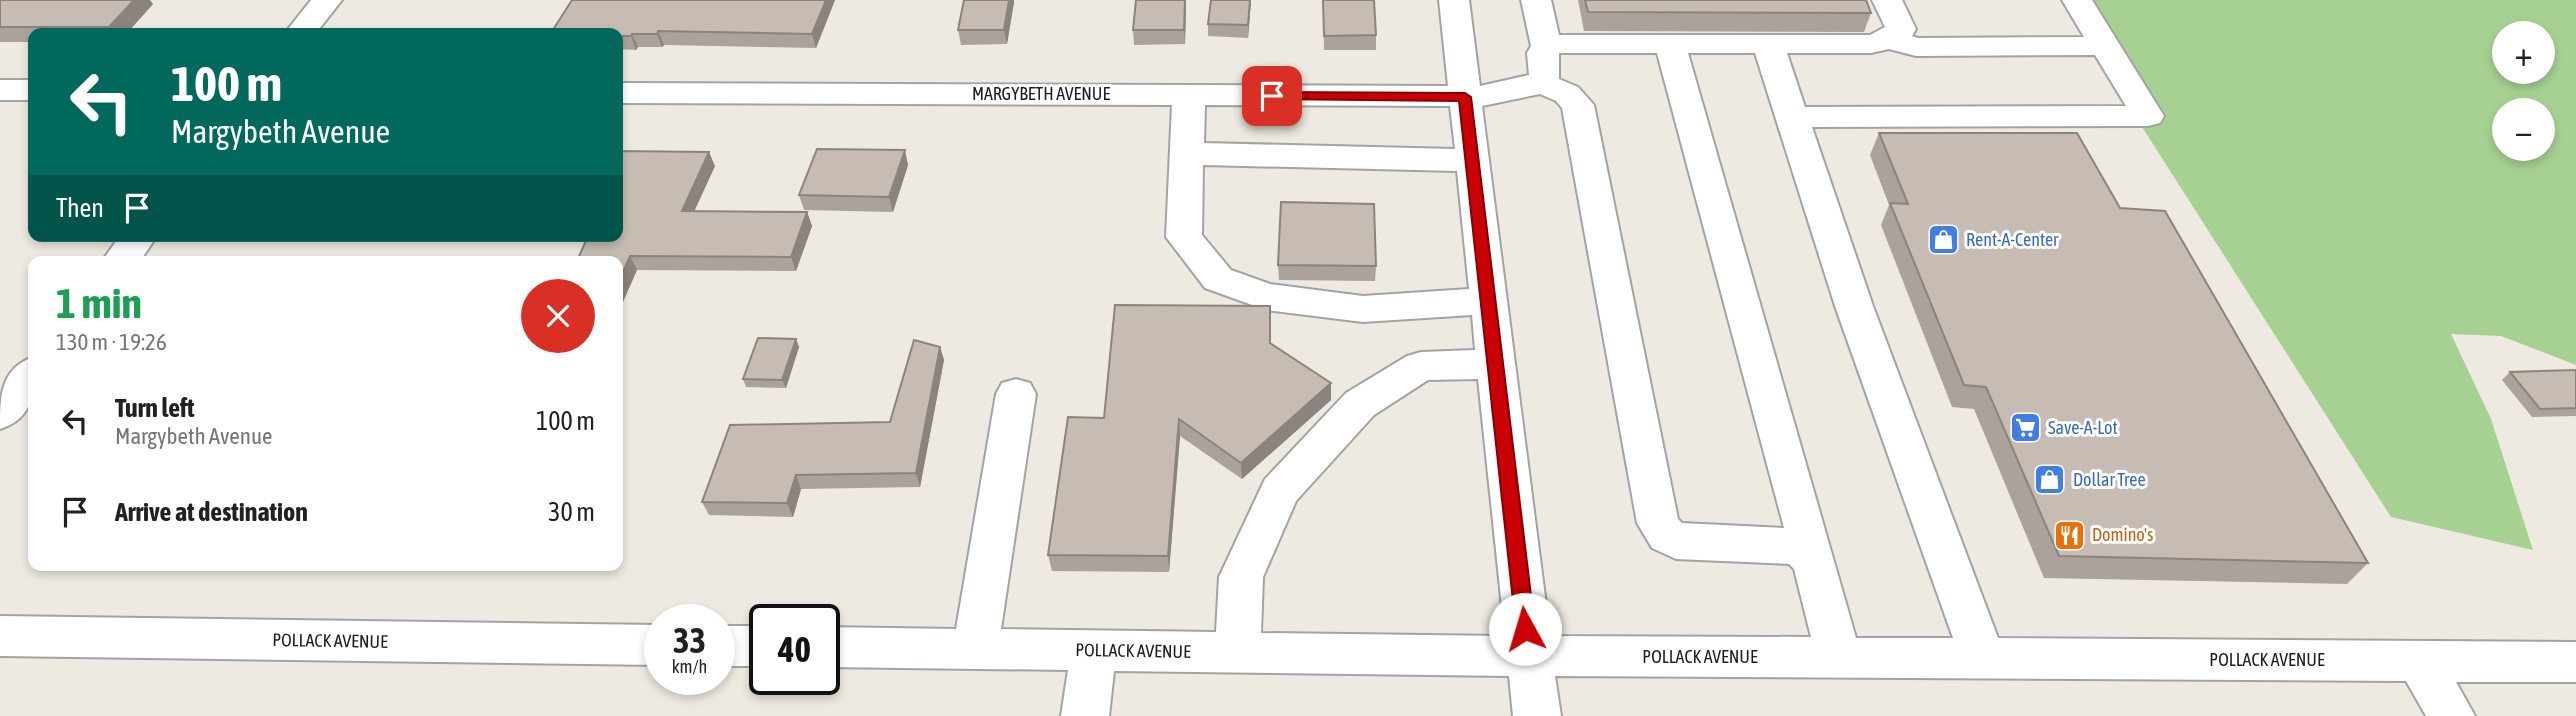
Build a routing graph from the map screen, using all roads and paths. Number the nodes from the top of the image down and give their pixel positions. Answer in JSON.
{"nodes":[{"id":1,"x":327,"y":0,"type":"edge"},
{"id":2,"x":1454,"y":0,"type":"edge"},
{"id":3,"x":1536,"y":0,"type":"edge"},
{"id":4,"x":1887,"y":0,"type":"edge"},
{"id":5,"x":2077,"y":0,"type":"edge"},
{"id":6,"x":304,"y":28,"type":"edge"},
{"id":7,"x":1890,"y":39,"type":"junction"},
{"id":8,"x":1670,"y":43,"type":"junction"},
{"id":9,"x":1768,"y":44,"type":"junction"},
{"id":10,"x":2106,"y":46,"type":"junction"},
{"id":11,"x":1543,"y":64,"type":"junction"},
{"id":12,"x":0,"y":90,"type":"edge"},
{"id":13,"x":28,"y":90,"type":"edge"},
{"id":14,"x":623,"y":93,"type":"edge"},
{"id":15,"x":1189,"y":95,"type":"junction"},
{"id":16,"x":1465,"y":97,"type":"junction"},
{"id":17,"x":1792,"y":117,"type":"junction"},
{"id":18,"x":1188,"y":154,"type":"junction"},
{"id":19,"x":1473,"y":160,"type":"junction"},
{"id":20,"x":134,"y":242,"type":"edge"},
{"id":21,"x":124,"y":256,"type":"edge"},
{"id":22,"x":1489,"y":301,"type":"junction"},
{"id":23,"x":1497,"y":364,"type":"junction"},
{"id":24,"x":28,"y":378,"type":"edge"},
{"id":25,"x":1016,"y":394,"type":"dead end"},
{"id":26,"x":0,"y":414,"type":"edge"},
{"id":27,"x":1814,"y":560,"type":"junction"},
{"id":28,"x":0,"y":636,"type":"edge"},
{"id":29,"x":644,"y":645,"type":"edge"},
{"id":30,"x":840,"y":647,"type":"edge"},
{"id":31,"x":975,"y":649,"type":"junction"},
{"id":32,"x":1093,"y":650,"type":"junction"},
{"id":33,"x":1237,"y":652,"type":"junction"},
{"id":34,"x":1528,"y":656,"type":"junction"},
{"id":35,"x":1838,"y":657,"type":"junction"},
{"id":36,"x":1983,"y":658,"type":"junction"},
{"id":37,"x":2419,"y":662,"type":"junction"},
{"id":38,"x":2576,"y":662,"type":"edge"},
{"id":39,"x":1085,"y":716,"type":"edge"},
{"id":40,"x":1536,"y":716,"type":"edge"},
{"id":41,"x":2451,"y":716,"type":"edge"}],
"edges":[{"from":1,"to":6,"type":"street"},
{"from":2,"to":16,"type":"street"},
{"from":3,"to":11,"type":"street"},
{"from":4,"to":7,"type":"street"},
{"from":5,"to":10,"type":"street"},
{"from":7,"to":9,"type":"street","name":"MARGYBETH AVENUE"},
{"from":7,"to":10,"type":"street"},
{"from":8,"to":9,"type":"street","name":"MARGYBETH AVENUE"},
{"from":8,"to":11,"type":"street","name":"MARGYBETH AVENUE"},
{"from":8,"to":27,"type":"street"},
{"from":9,"to":17,"type":"street"},
{"from":10,"to":17,"type":"street"},
{"from":11,"to":16,"type":"street","name":"MARGYBETH AVENUE"},
{"from":11,"to":27,"type":"street"},
{"from":12,"to":13,"type":"street"},
{"from":14,"to":15,"type":"street","name":"MARGYBETH AVENUE"},
{"from":15,"to":16,"type":"street","name":"MARGYBETH AVENUE"},
{"from":15,"to":18,"type":"street"},
{"from":16,"to":19,"type":"street"},
{"from":17,"to":36,"type":"street"},
{"from":18,"to":19,"type":"street"},
{"from":18,"to":22,"type":"street"},
{"from":19,"to":22,"type":"street"},
{"from":20,"to":21,"type":"street"},
{"from":22,"to":23,"type":"street"},
{"from":23,"to":33,"type":"street"},
{"from":23,"to":34,"type":"street"},
{"from":24,"to":26,"type":"street"},
{"from":25,"to":31,"type":"street"},
{"from":27,"to":35,"type":"street"},
{"from":28,"to":29,"type":"street","name":"POLLACK AVENUE"},
{"from":30,"to":31,"type":"street","name":"POLLACK AVENUE"},
{"from":31,"to":32,"type":"street","name":"POLLACK AVENUE"},
{"from":32,"to":33,"type":"street","name":"POLLACK AVENUE"},
{"from":32,"to":39,"type":"street"},
{"from":33,"to":34,"type":"street","name":"POLLACK AVENUE"},
{"from":34,"to":35,"type":"street","name":"POLLACK AVENUE"},
{"from":34,"to":40,"type":"street"},
{"from":35,"to":36,"type":"street","name":"POLLACK AVENUE"},
{"from":36,"to":37,"type":"street","name":"POLLACK AVENUE"},
{"from":37,"to":38,"type":"street","name":"POLLACK AVENUE"},
{"from":37,"to":41,"type":"street"}]}
